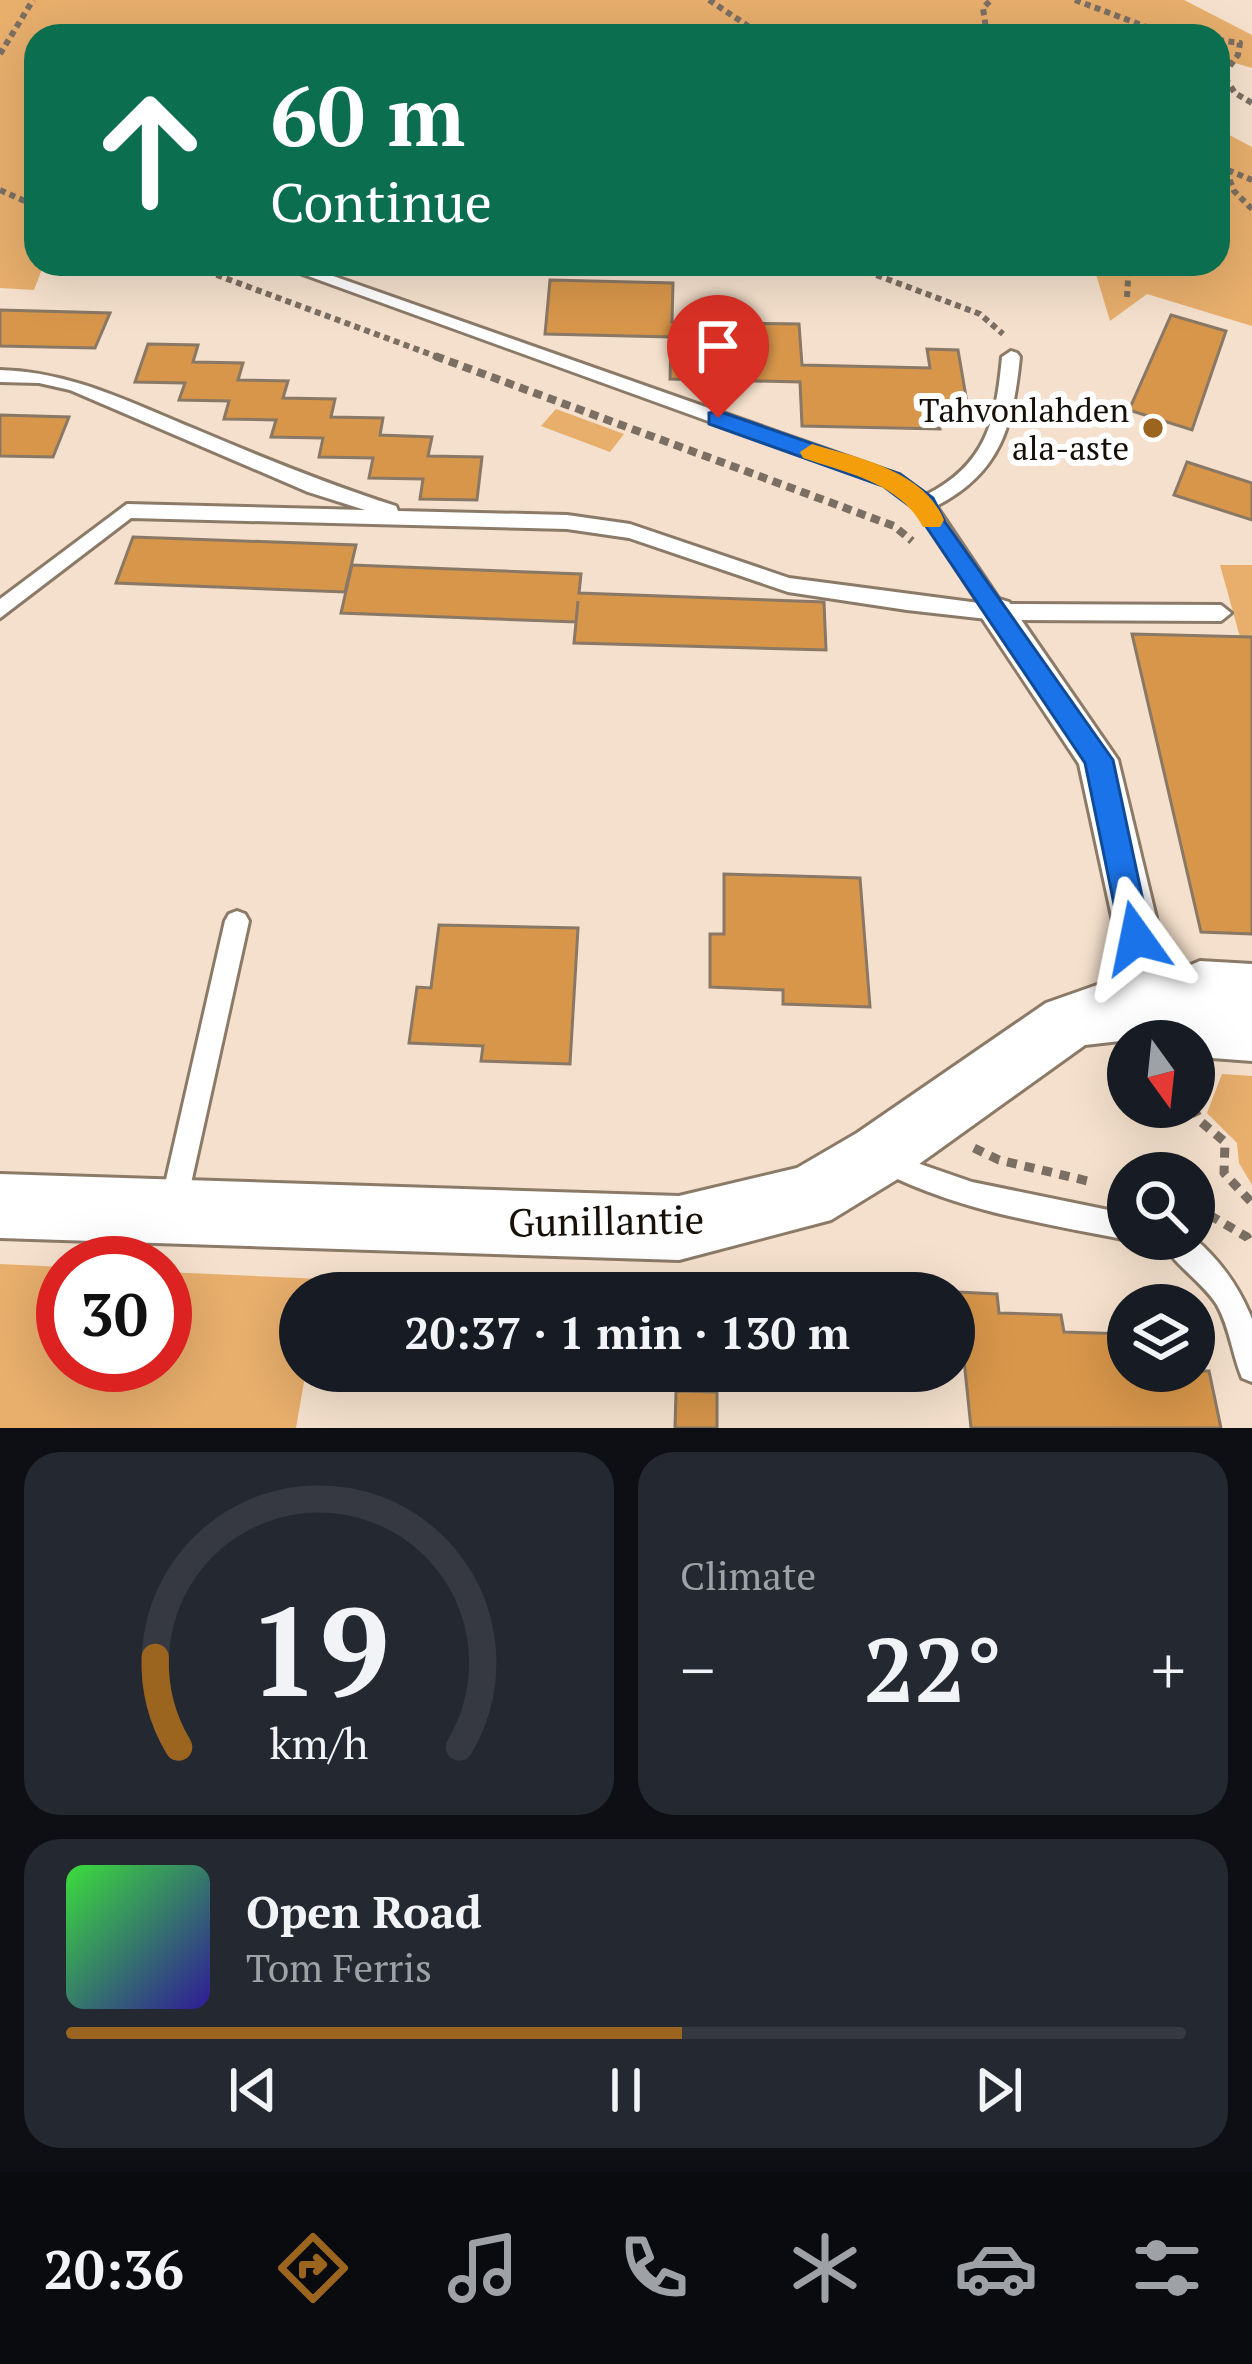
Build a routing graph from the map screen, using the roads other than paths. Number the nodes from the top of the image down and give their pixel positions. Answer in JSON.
{"nodes":[{"id":1,"x":317,"y":276,"type":"edge"},
{"id":2,"x":1011,"y":358,"type":"road end"},
{"id":3,"x":0,"y":376,"type":"edge"},
{"id":4,"x":925,"y":504,"type":"junction"},
{"id":5,"x":400,"y":518,"type":"junction"},
{"id":6,"x":0,"y":610,"type":"edge"},
{"id":7,"x":996,"y":612,"type":"junction"},
{"id":8,"x":1221,"y":613,"type":"dead end"},
{"id":9,"x":237,"y":921,"type":"dead end"},
{"id":10,"x":1252,"y":992,"type":"edge"},
{"id":11,"x":1155,"y":1009,"type":"junction"},
{"id":12,"x":1252,"y":1033,"type":"edge"},
{"id":13,"x":879,"y":1155,"type":"junction"},
{"id":14,"x":0,"y":1206,"type":"edge"},
{"id":15,"x":171,"y":1213,"type":"junction"},
{"id":16,"x":1107,"y":1223,"type":"edge"},
{"id":17,"x":1195,"y":1260,"type":"edge"},
{"id":18,"x":1252,"y":1368,"type":"edge"}],
"edges":[{"from":1,"to":4,"type":"lane"},
{"from":2,"to":4,"type":"lane"},
{"from":3,"to":5,"type":"lane"},
{"from":4,"to":7,"type":"lane"},
{"from":5,"to":6,"type":"lane"},
{"from":5,"to":7,"type":"lane"},
{"from":7,"to":8,"type":"lane"},
{"from":7,"to":11,"type":"street"},
{"from":9,"to":15,"type":"lane"},
{"from":10,"to":11,"type":"street","name":"Gunillantie"},
{"from":11,"to":12,"type":"street","name":"Gunillantie"},
{"from":11,"to":13,"type":"street","name":"Gunillantie"},
{"from":13,"to":15,"type":"street","name":"Gunillantie"},
{"from":13,"to":16,"type":"lane"},
{"from":14,"to":15,"type":"street","name":"Gunillantie"},
{"from":17,"to":18,"type":"lane"}]}
